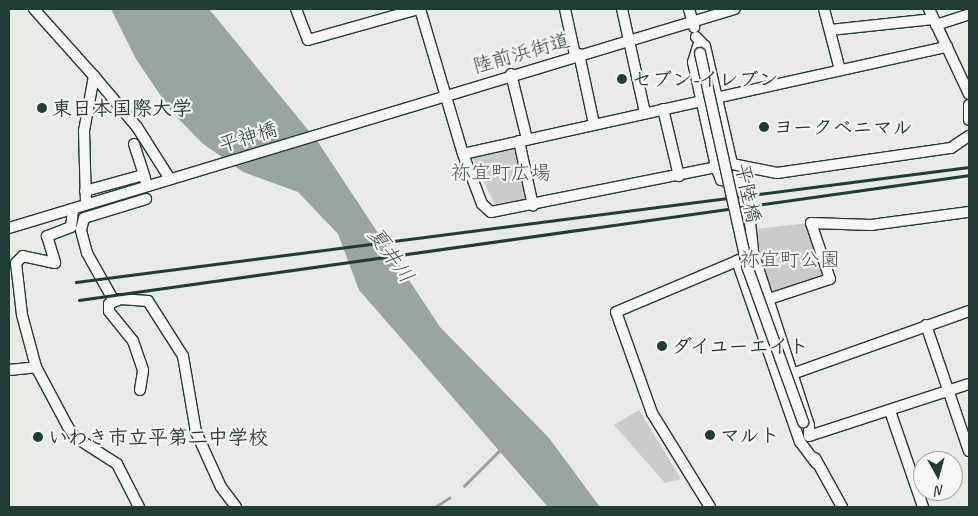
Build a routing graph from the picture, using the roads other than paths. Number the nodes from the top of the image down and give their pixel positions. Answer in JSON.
{"nodes":[{"id":1,"x":34,"y":9,"type":"edge"},
{"id":2,"x":296,"y":9,"type":"edge"},
{"id":3,"x":419,"y":9,"type":"edge"},
{"id":4,"x":565,"y":9,"type":"edge"},
{"id":5,"x":622,"y":9,"type":"edge"},
{"id":6,"x":689,"y":9,"type":"edge"},
{"id":7,"x":735,"y":9,"type":"edge"},
{"id":8,"x":824,"y":9,"type":"edge"},
{"id":9,"x":969,"y":14,"type":"edge"},
{"id":10,"x":933,"y":17,"type":"edge"},
{"id":11,"x":692,"y":22,"type":"junction"},
{"id":12,"x":830,"y":30,"type":"junction"},
{"id":13,"x":628,"y":40,"type":"junction"},
{"id":14,"x":698,"y":45,"type":"junction"},
{"id":15,"x":947,"y":47,"type":"junction"},
{"id":16,"x":577,"y":54,"type":"junction"},
{"id":17,"x":840,"y":70,"type":"junction"},
{"id":18,"x":511,"y":74,"type":"junction"},
{"id":19,"x":94,"y":76,"type":"junction"},
{"id":20,"x":445,"y":93,"type":"junction"},
{"id":21,"x":969,"y":94,"type":"edge"},
{"id":22,"x":717,"y":97,"type":"junction"},
{"id":23,"x":700,"y":101,"type":"junction"},
{"id":24,"x":969,"y":105,"type":"edge"},
{"id":25,"x":663,"y":109,"type":"junction"},
{"id":26,"x":645,"y":113,"type":"junction"},
{"id":27,"x":969,"y":120,"type":"edge"},
{"id":28,"x":594,"y":124,"type":"junction"},
{"id":29,"x":332,"y":129,"type":"joint"},
{"id":30,"x":969,"y":136,"type":"edge"},
{"id":31,"x":523,"y":140,"type":"junction"},
{"id":32,"x":134,"y":144,"type":"dead end"},
{"id":33,"x":463,"y":154,"type":"junction"},
{"id":34,"x":732,"y":164,"type":"junction"},
{"id":35,"x":716,"y":167,"type":"junction"},
{"id":36,"x":678,"y":176,"type":"junction"},
{"id":37,"x":172,"y":178,"type":"junction"},
{"id":38,"x":147,"y":181,"type":"junction"},
{"id":39,"x":745,"y":187,"type":"dead end"},
{"id":40,"x":85,"y":192,"type":"junction"},
{"id":41,"x":146,"y":199,"type":"dead end"},
{"id":42,"x":99,"y":200,"type":"junction"},
{"id":43,"x":86,"y":204,"type":"junction"},
{"id":44,"x":534,"y":206,"type":"junction"},
{"id":45,"x":73,"y":209,"type":"junction"},
{"id":46,"x":102,"y":211,"type":"junction"},
{"id":47,"x":969,"y":212,"type":"edge"},
{"id":48,"x":750,"y":222,"type":"tunnel mouth"},
{"id":49,"x":9,"y":228,"type":"edge"},
{"id":50,"x":753,"y":252,"type":"junction"},
{"id":51,"x":737,"y":261,"type":"junction"},
{"id":52,"x":14,"y":294,"type":"edge"},
{"id":53,"x":766,"y":300,"type":"junction"},
{"id":54,"x":114,"y":301,"type":"junction"},
{"id":55,"x":969,"y":311,"type":"edge"},
{"id":56,"x":926,"y":325,"type":"junction"},
{"id":57,"x":36,"y":367,"type":"junction"},
{"id":58,"x":9,"y":370,"type":"edge"},
{"id":59,"x":792,"y":374,"type":"junction"},
{"id":60,"x":969,"y":384,"type":"edge"},
{"id":61,"x":140,"y":390,"type":"dead end"},
{"id":62,"x":948,"y":391,"type":"junction"},
{"id":63,"x":890,"y":411,"type":"junction"},
{"id":64,"x":808,"y":436,"type":"junction"},
{"id":65,"x":969,"y":452,"type":"edge"},
{"id":66,"x":816,"y":464,"type":"junction"},
{"id":67,"x":830,"y":493,"type":"junction"},
{"id":68,"x":139,"y":507,"type":"edge"},
{"id":69,"x":236,"y":507,"type":"edge"},
{"id":70,"x":710,"y":507,"type":"edge"},
{"id":71,"x":836,"y":507,"type":"edge"},
{"id":72,"x":842,"y":507,"type":"edge"},
{"id":73,"x":923,"y":507,"type":"edge"}],
"edges":[{"from":1,"to":19,"type":"street"},
{"from":2,"to":3,"type":"street"},
{"from":3,"to":20,"type":"street"},
{"from":4,"to":16,"type":"street"},
{"from":5,"to":13,"type":"street"},
{"from":6,"to":11,"type":"street"},
{"from":7,"to":11,"type":"street","name":"陸前浜街道"},
{"from":8,"to":12,"type":"street"},
{"from":9,"to":10,"type":"street"},
{"from":10,"to":12,"type":"street"},
{"from":10,"to":15,"type":"street"},
{"from":11,"to":13,"type":"street","name":"陸前浜街道"},
{"from":11,"to":14,"type":"street"},
{"from":12,"to":17,"type":"street"},
{"from":13,"to":16,"type":"street","name":"陸前浜街道"},
{"from":13,"to":26,"type":"street"},
{"from":14,"to":22,"type":"street"},
{"from":14,"to":23,"type":"street"},
{"from":14,"to":64,"type":"street","name":"平陸橋","bridge":true},
{"from":15,"to":17,"type":"street"},
{"from":15,"to":21,"type":"street"},
{"from":16,"to":18,"type":"street","name":"陸前浜街道"},
{"from":16,"to":28,"type":"street"},
{"from":17,"to":22,"type":"street"},
{"from":18,"to":20,"type":"street","name":"陸前浜街道"},
{"from":18,"to":31,"type":"street"},
{"from":19,"to":37,"type":"street"},
{"from":19,"to":40,"type":"street"},
{"from":20,"to":29,"type":"street","name":"陸前浜街道"},
{"from":20,"to":33,"type":"street"},
{"from":22,"to":23,"type":"street"},
{"from":22,"to":34,"type":"street"},
{"from":23,"to":25,"type":"street"},
{"from":23,"to":35,"type":"street"},
{"from":24,"to":27,"type":"street"},
{"from":25,"to":26,"type":"street"},
{"from":25,"to":36,"type":"street"},
{"from":26,"to":28,"type":"street"},
{"from":28,"to":31,"type":"street"},
{"from":29,"to":37,"type":"street","name":"平神橋"},
{"from":30,"to":34,"type":"street"},
{"from":31,"to":33,"type":"street"},
{"from":31,"to":44,"type":"street"},
{"from":32,"to":38,"type":"street"},
{"from":33,"to":44,"type":"street"},
{"from":34,"to":35,"type":"street"},
{"from":35,"to":36,"type":"street"},
{"from":35,"to":39,"type":"street"},
{"from":36,"to":44,"type":"street"},
{"from":37,"to":38,"type":"street","name":"平神橋"},
{"from":38,"to":40,"type":"street"},
{"from":38,"to":42,"type":"street"},
{"from":40,"to":43,"type":"street"},
{"from":41,"to":46,"type":"street"},
{"from":42,"to":43,"type":"street"},
{"from":42,"to":46,"type":"street"},
{"from":43,"to":45,"type":"street"},
{"from":45,"to":49,"type":"street"},
{"from":45,"to":52,"type":"street"},
{"from":46,"to":54,"type":"street"},
{"from":47,"to":53,"type":"street"},
{"from":48,"to":50,"type":"street"},
{"from":50,"to":51,"type":"street"},
{"from":50,"to":53,"type":"street"},
{"from":51,"to":66,"type":"street"},
{"from":51,"to":70,"type":"street"},
{"from":52,"to":57,"type":"street"},
{"from":53,"to":59,"type":"street"},
{"from":54,"to":61,"type":"street"},
{"from":54,"to":69,"type":"street"},
{"from":55,"to":56,"type":"street"},
{"from":56,"to":59,"type":"street"},
{"from":56,"to":62,"type":"street"},
{"from":57,"to":58,"type":"street"},
{"from":57,"to":68,"type":"street"},
{"from":59,"to":64,"type":"street"},
{"from":60,"to":62,"type":"street"},
{"from":62,"to":63,"type":"street"},
{"from":62,"to":65,"type":"street"},
{"from":63,"to":64,"type":"street"},
{"from":63,"to":73,"type":"street"},
{"from":64,"to":66,"type":"street"},
{"from":66,"to":67,"type":"street"},
{"from":67,"to":71,"type":"street"},
{"from":67,"to":72,"type":"street"}]}
